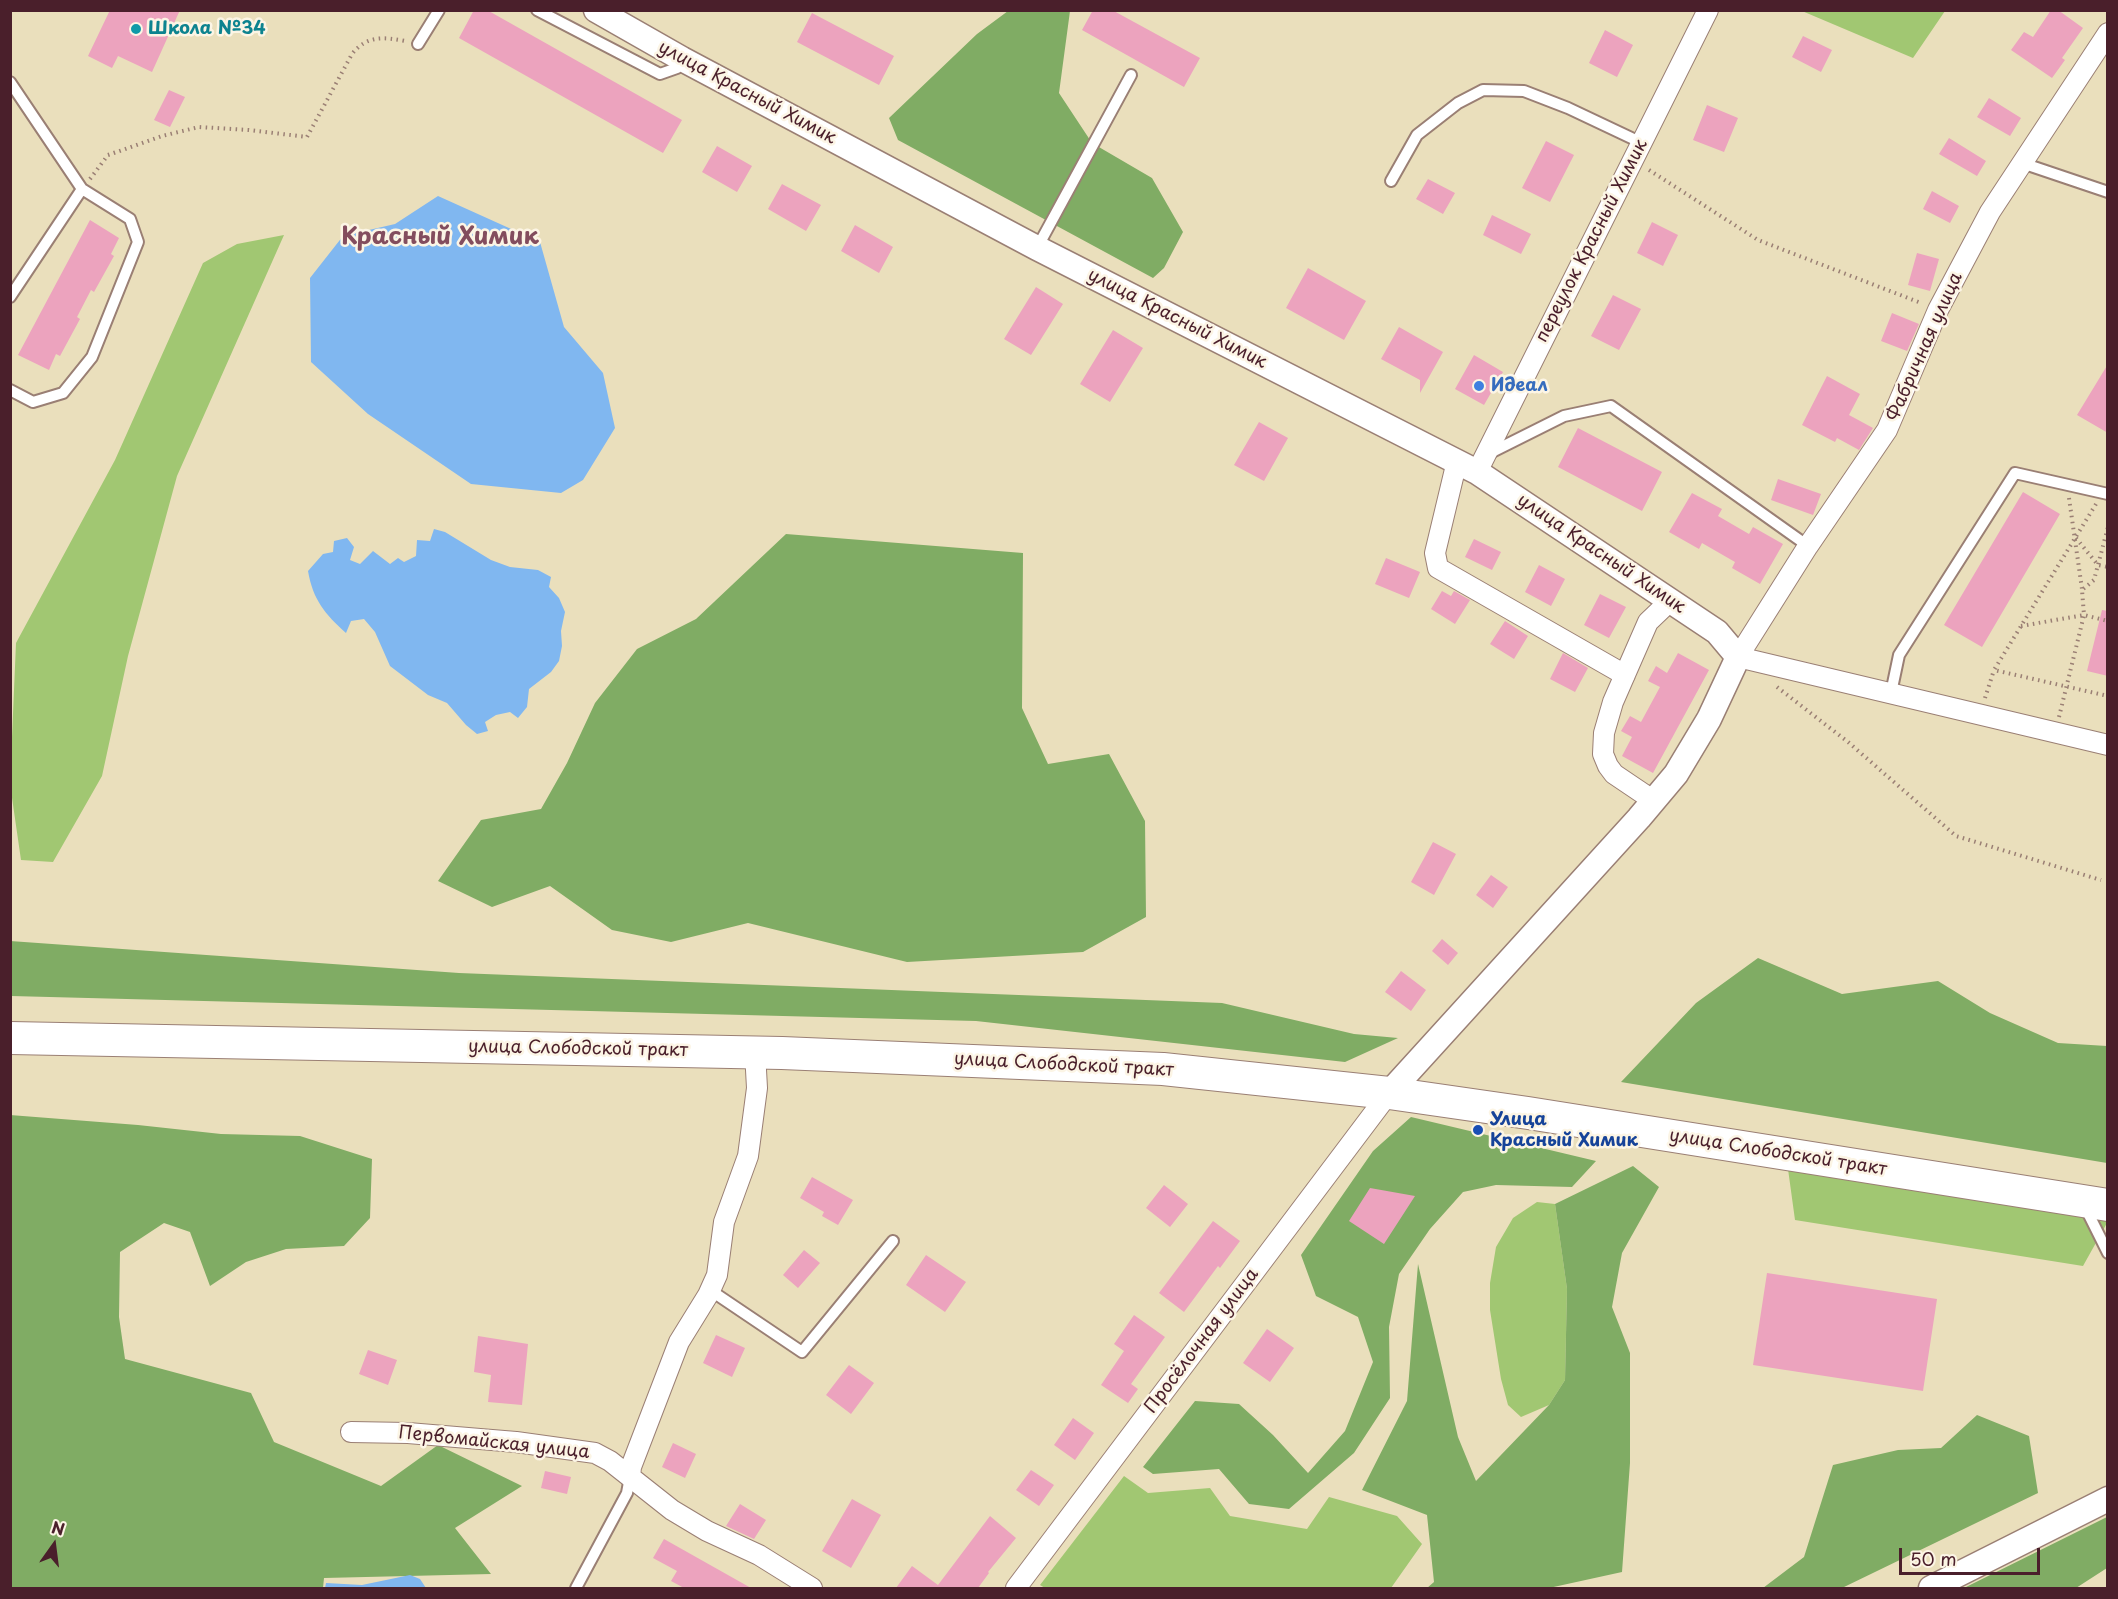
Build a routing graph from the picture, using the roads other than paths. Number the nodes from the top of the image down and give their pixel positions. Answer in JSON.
{"nodes":[{"id":1,"x":439,"y":10,"type":"edge"},
{"id":2,"x":537,"y":10,"type":"edge"},
{"id":3,"x":596,"y":10,"type":"edge"},
{"id":4,"x":1708,"y":10,"type":"edge"},
{"id":5,"x":2108,"y":33,"type":"edge"},
{"id":6,"x":418,"y":44,"type":"road end"},
{"id":7,"x":682,"y":59,"type":"junction"},
{"id":8,"x":1131,"y":75,"type":"dead end"},
{"id":9,"x":10,"y":82,"type":"edge"},
{"id":10,"x":1637,"y":152,"type":"junction"},
{"id":11,"x":2022,"y":163,"type":"junction"},
{"id":12,"x":1391,"y":181,"type":"dead end"},
{"id":13,"x":82,"y":189,"type":"junction"},
{"id":14,"x":2108,"y":192,"type":"edge"},
{"id":15,"x":1037,"y":248,"type":"junction"},
{"id":16,"x":10,"y":297,"type":"edge"},
{"id":17,"x":10,"y":390,"type":"edge"},
{"id":18,"x":1473,"y":463,"type":"junction"},
{"id":19,"x":2105,"y":494,"type":"edge"},
{"id":20,"x":1808,"y":546,"type":"junction"},
{"id":21,"x":1671,"y":600,"type":"junction"},
{"id":22,"x":1738,"y":657,"type":"junction"},
{"id":23,"x":1625,"y":675,"type":"junction"},
{"id":24,"x":1891,"y":693,"type":"junction"},
{"id":25,"x":2108,"y":745,"type":"edge"},
{"id":26,"x":1654,"y":801,"type":"junction"},
{"id":27,"x":10,"y":1038,"type":"edge"},
{"id":28,"x":755,"y":1052,"type":"junction"},
{"id":29,"x":1389,"y":1094,"type":"junction"},
{"id":30,"x":2095,"y":1203,"type":"edge"},
{"id":31,"x":893,"y":1241,"type":"dead end"},
{"id":32,"x":2108,"y":1254,"type":"edge"},
{"id":33,"x":710,"y":1290,"type":"junction"},
{"id":34,"x":351,"y":1432,"type":"dead end"},
{"id":35,"x":630,"y":1477,"type":"junction"},
{"id":36,"x":2108,"y":1499,"type":"edge"},
{"id":37,"x":576,"y":1588,"type":"edge"},
{"id":38,"x":812,"y":1588,"type":"edge"},
{"id":39,"x":1016,"y":1588,"type":"edge"},
{"id":40,"x":1931,"y":1588,"type":"edge"}],
"edges":[{"from":1,"to":6,"type":"lane"},
{"from":2,"to":7,"type":"lane"},
{"from":3,"to":7,"type":"street","name":"улица Красный Химик"},
{"from":4,"to":10,"type":"street","name":"переулок Красный Химик"},
{"from":5,"to":11,"type":"street","name":"Фабричная улица"},
{"from":7,"to":15,"type":"street","name":"улица Красный Химик"},
{"from":8,"to":15,"type":"lane"},
{"from":9,"to":13,"type":"lane"},
{"from":10,"to":12,"type":"lane"},
{"from":10,"to":18,"type":"street","name":"переулок Красный Химик"},
{"from":11,"to":14,"type":"lane"},
{"from":11,"to":20,"type":"street","name":"Фабричная улица"},
{"from":13,"to":16,"type":"lane"},
{"from":13,"to":17,"type":"lane"},
{"from":15,"to":18,"type":"street","name":"улица Красный Химик"},
{"from":18,"to":20,"type":"lane"},
{"from":18,"to":21,"type":"street","name":"улица Красный Химик"},
{"from":18,"to":23,"type":"street","name":"переулок Красный Химик"},
{"from":19,"to":24,"type":"lane"},
{"from":20,"to":22,"type":"street","name":"Фабричная улица"},
{"from":21,"to":22,"type":"street","name":"улица Красный Химик"},
{"from":21,"to":23,"type":"street"},
{"from":22,"to":24,"type":"street"},
{"from":22,"to":26,"type":"street"},
{"from":23,"to":26,"type":"street"},
{"from":24,"to":25,"type":"street"},
{"from":26,"to":29,"type":"street"},
{"from":27,"to":28,"type":"main road","name":"улица Слободской тракт"},
{"from":28,"to":29,"type":"main road","name":"улица Слободской тракт"},
{"from":28,"to":33,"type":"street"},
{"from":29,"to":30,"type":"main road","name":"улица Слободской тракт"},
{"from":29,"to":39,"type":"street","name":"Просёлочная улица"},
{"from":30,"to":32,"type":"lane"},
{"from":31,"to":33,"type":"lane"},
{"from":33,"to":35,"type":"street"},
{"from":34,"to":35,"type":"street","name":"Первомайская улица"},
{"from":35,"to":37,"type":"lane"},
{"from":35,"to":38,"type":"street","name":"Первомайская улица"},
{"from":36,"to":40,"type":"street"}]}
